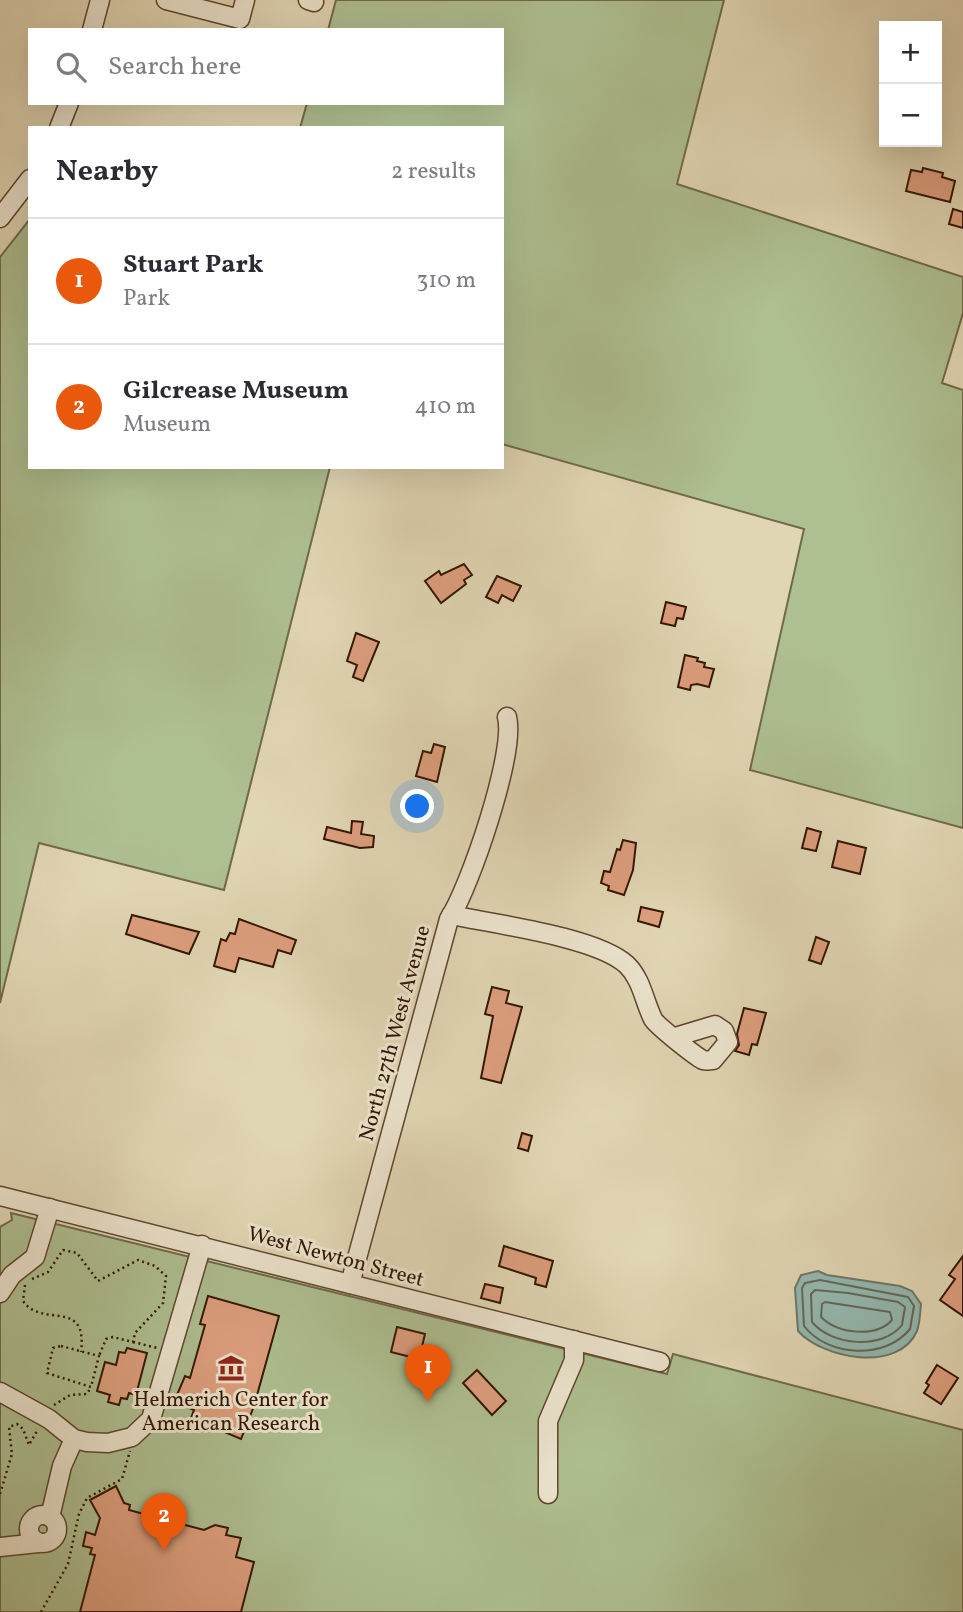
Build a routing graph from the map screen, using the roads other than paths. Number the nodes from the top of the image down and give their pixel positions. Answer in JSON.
{"nodes":[{"id":1,"x":100,"y":0,"type":"edge"},
{"id":2,"x":166,"y":0,"type":"edge"},
{"id":3,"x":245,"y":0,"type":"edge"},
{"id":4,"x":93,"y":28,"type":"edge"},
{"id":5,"x":68,"y":105,"type":"edge"},
{"id":6,"x":60,"y":126,"type":"edge"},
{"id":7,"x":28,"y":182,"type":"edge"},
{"id":8,"x":0,"y":218,"type":"edge"},
{"id":9,"x":507,"y":717,"type":"dead end"},
{"id":10,"x":452,"y":915,"type":"junction"},
{"id":11,"x":675,"y":1037,"type":"dead end"},
{"id":12,"x":0,"y":1196,"type":"edge"},
{"id":13,"x":50,"y":1208,"type":"junction"},
{"id":14,"x":202,"y":1245,"type":"junction"},
{"id":15,"x":350,"y":1284,"type":"junction"},
{"id":16,"x":0,"y":1293,"type":"edge"},
{"id":17,"x":574,"y":1340,"type":"junction"},
{"id":18,"x":660,"y":1362,"type":"dead end"},
{"id":19,"x":0,"y":1392,"type":"edge"},
{"id":20,"x":74,"y":1439,"type":"junction"},
{"id":21,"x":548,"y":1494,"type":"dead end"},
{"id":22,"x":0,"y":1547,"type":"edge"}],
"edges":[{"from":1,"to":4,"type":"street"},
{"from":2,"to":3,"type":"street"},
{"from":5,"to":6,"type":"street"},
{"from":7,"to":8,"type":"street"},
{"from":9,"to":10,"type":"street","name":"North 27th West Avenue"},
{"from":10,"to":11,"type":"street"},
{"from":10,"to":15,"type":"street","name":"North 27th West Avenue"},
{"from":12,"to":13,"type":"street","name":"West Newton Street"},
{"from":13,"to":14,"type":"street","name":"West Newton Street"},
{"from":13,"to":16,"type":"street"},
{"from":14,"to":15,"type":"street","name":"West Newton Street"},
{"from":14,"to":20,"type":"street"},
{"from":15,"to":17,"type":"street","name":"West Newton Street"},
{"from":17,"to":18,"type":"street","name":"West Newton Street"},
{"from":17,"to":21,"type":"street"},
{"from":19,"to":20,"type":"street"},
{"from":20,"to":22,"type":"street"}]}
